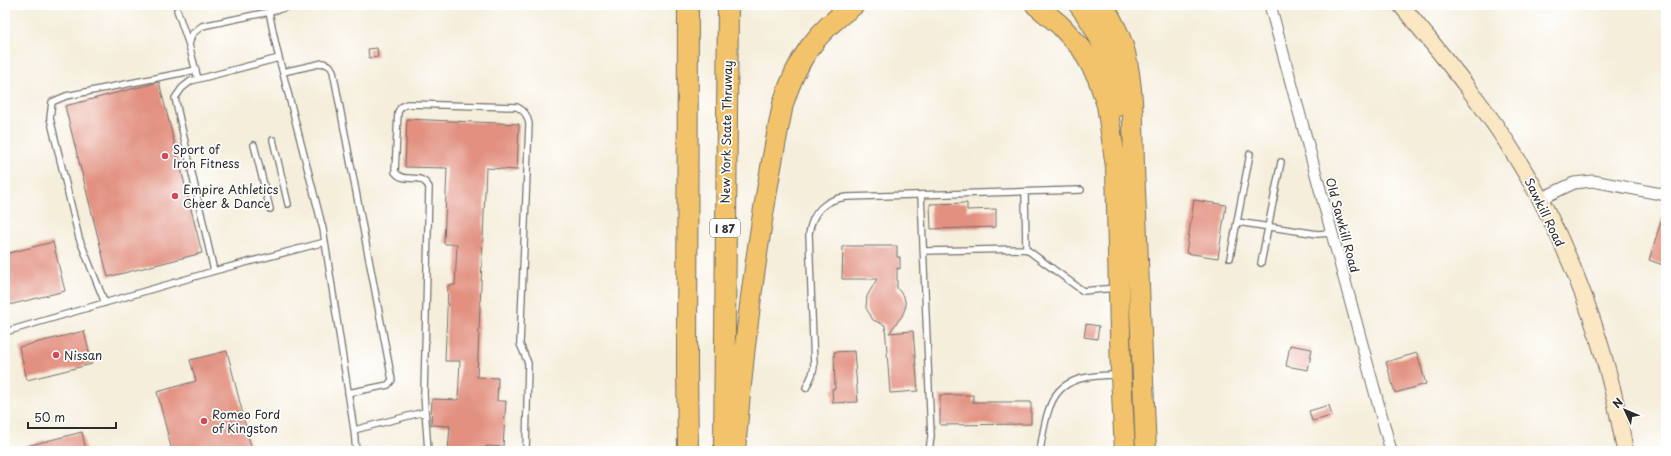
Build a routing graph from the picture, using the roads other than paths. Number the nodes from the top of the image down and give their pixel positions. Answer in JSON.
{"nodes":[{"id":1,"x":295,"y":5,"type":"edge"},
{"id":2,"x":688,"y":5,"type":"edge"},
{"id":3,"x":728,"y":5,"type":"edge"},
{"id":4,"x":854,"y":5,"type":"edge"},
{"id":5,"x":1036,"y":5,"type":"edge"},
{"id":6,"x":1079,"y":5,"type":"edge"},
{"id":7,"x":1092,"y":5,"type":"edge"},
{"id":8,"x":1103,"y":5,"type":"edge"},
{"id":9,"x":1270,"y":5,"type":"edge"},
{"id":10,"x":1401,"y":5,"type":"edge"},
{"id":11,"x":178,"y":10,"type":"dead end"},
{"id":12,"x":269,"y":12,"type":"junction"},
{"id":13,"x":189,"y":45,"type":"junction"},
{"id":14,"x":279,"y":58,"type":"junction"},
{"id":15,"x":196,"y":70,"type":"junction"},
{"id":16,"x":283,"y":72,"type":"junction"},
{"id":17,"x":198,"y":79,"type":"junction"},
{"id":18,"x":1131,"y":100,"type":"junction"},
{"id":19,"x":273,"y":140,"type":"dead end"},
{"id":20,"x":254,"y":145,"type":"dead end"},
{"id":21,"x":1250,"y":154,"type":"dead end"},
{"id":22,"x":1115,"y":157,"type":"junction"},
{"id":23,"x":1281,"y":162,"type":"dead end"},
{"id":24,"x":1080,"y":190,"type":"dead end"},
{"id":25,"x":1024,"y":192,"type":"junction"},
{"id":26,"x":921,"y":195,"type":"junction"},
{"id":27,"x":1666,"y":195,"type":"edge"},
{"id":28,"x":1540,"y":198,"type":"junction"},
{"id":29,"x":288,"y":204,"type":"dead end"},
{"id":30,"x":270,"y":209,"type":"dead end"},
{"id":31,"x":1237,"y":222,"type":"junction"},
{"id":32,"x":1268,"y":228,"type":"junction"},
{"id":33,"x":1331,"y":233,"type":"junction"},
{"id":34,"x":325,"y":242,"type":"junction"},
{"id":35,"x":1026,"y":249,"type":"junction"},
{"id":36,"x":924,"y":252,"type":"junction"},
{"id":37,"x":1230,"y":258,"type":"dead end"},
{"id":38,"x":1261,"y":264,"type":"dead end"},
{"id":39,"x":214,"y":271,"type":"junction"},
{"id":40,"x":1119,"y":288,"type":"junction"},
{"id":41,"x":105,"y":303,"type":"junction"},
{"id":42,"x":5,"y":332,"type":"edge"},
{"id":43,"x":1121,"y":375,"type":"junction"},
{"id":44,"x":806,"y":388,"type":"dead end"},
{"id":45,"x":348,"y":393,"type":"junction"},
{"id":46,"x":424,"y":412,"type":"junction"},
{"id":47,"x":354,"y":430,"type":"junction"},
{"id":48,"x":356,"y":451,"type":"edge"},
{"id":49,"x":428,"y":451,"type":"edge"},
{"id":50,"x":526,"y":451,"type":"edge"},
{"id":51,"x":688,"y":451,"type":"edge"},
{"id":52,"x":724,"y":451,"type":"edge"},
{"id":53,"x":735,"y":451,"type":"edge"},
{"id":54,"x":929,"y":451,"type":"edge"},
{"id":55,"x":1040,"y":451,"type":"edge"},
{"id":56,"x":1125,"y":451,"type":"edge"},
{"id":57,"x":1146,"y":451,"type":"edge"},
{"id":58,"x":1391,"y":451,"type":"edge"},
{"id":59,"x":1625,"y":451,"type":"edge"}],
"edges":[{"from":1,"to":12,"type":"lane"},
{"from":2,"to":51,"type":"highway"},
{"from":3,"to":52,"type":"highway","name":"New York State Thruway","number":"I 87"},
{"from":4,"to":53,"type":"highway"},
{"from":5,"to":22,"type":"highway"},
{"from":6,"to":22,"type":"highway"},
{"from":7,"to":18,"type":"highway"},
{"from":8,"to":18,"type":"highway"},
{"from":9,"to":33,"type":"street","name":"Old Sawkill Road"},
{"from":10,"to":28,"type":"street","name":"Sawkill Road"},
{"from":11,"to":13,"type":"lane"},
{"from":12,"to":13,"type":"lane"},
{"from":12,"to":14,"type":"lane"},
{"from":13,"to":15,"type":"lane"},
{"from":14,"to":16,"type":"lane"},
{"from":14,"to":17,"type":"lane"},
{"from":15,"to":17,"type":"lane"},
{"from":15,"to":41,"type":"lane"},
{"from":16,"to":34,"type":"lane"},
{"from":16,"to":45,"type":"lane"},
{"from":17,"to":39,"type":"lane"},
{"from":18,"to":57,"type":"highway"},
{"from":19,"to":29,"type":"lane"},
{"from":20,"to":30,"type":"lane"},
{"from":21,"to":31,"type":"lane"},
{"from":22,"to":40,"type":"highway"},
{"from":23,"to":32,"type":"lane"},
{"from":24,"to":25,"type":"lane"},
{"from":25,"to":26,"type":"lane"},
{"from":25,"to":35,"type":"lane"},
{"from":26,"to":36,"type":"lane"},
{"from":26,"to":44,"type":"lane"},
{"from":27,"to":28,"type":"street"},
{"from":28,"to":59,"type":"street","name":"Sawkill Road"},
{"from":31,"to":32,"type":"lane"},
{"from":31,"to":37,"type":"lane"},
{"from":32,"to":33,"type":"lane"},
{"from":32,"to":38,"type":"lane"},
{"from":33,"to":58,"type":"street","name":"Old Sawkill Road"},
{"from":34,"to":39,"type":"lane"},
{"from":34,"to":45,"type":"lane"},
{"from":35,"to":36,"type":"lane"},
{"from":35,"to":40,"type":"lane"},
{"from":36,"to":54,"type":"lane"},
{"from":39,"to":41,"type":"lane"},
{"from":40,"to":43,"type":"highway"},
{"from":41,"to":42,"type":"lane"},
{"from":43,"to":55,"type":"lane"},
{"from":43,"to":56,"type":"highway"},
{"from":45,"to":47,"type":"lane"},
{"from":46,"to":47,"type":"lane"},
{"from":46,"to":49,"type":"lane"},
{"from":46,"to":50,"type":"lane"},
{"from":47,"to":48,"type":"lane"}]}
